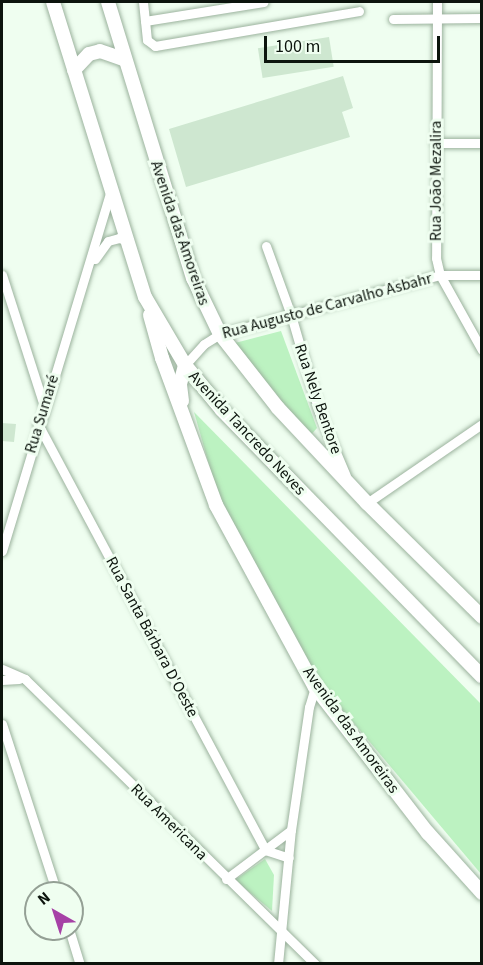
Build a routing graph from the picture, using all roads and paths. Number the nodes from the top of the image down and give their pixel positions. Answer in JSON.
{"nodes":[{"id":1,"x":53,"y":2,"type":"edge"},
{"id":2,"x":108,"y":2,"type":"edge"},
{"id":3,"x":143,"y":2,"type":"edge"},
{"id":4,"x":263,"y":2,"type":"edge"},
{"id":5,"x":437,"y":2,"type":"edge"},
{"id":6,"x":359,"y":11,"type":"dead end"},
{"id":7,"x":437,"y":18,"type":"junction"},
{"id":8,"x":482,"y":18,"type":"edge"},
{"id":9,"x":393,"y":19,"type":"dead end"},
{"id":10,"x":145,"y":21,"type":"junction"},
{"id":11,"x":123,"y":59,"type":"junction"},
{"id":12,"x":74,"y":70,"type":"junction"},
{"id":13,"x":435,"y":143,"type":"junction"},
{"id":14,"x":482,"y":143,"type":"edge"},
{"id":15,"x":111,"y":189,"type":"junction"},
{"id":16,"x":129,"y":241,"type":"junction"},
{"id":17,"x":266,"y":246,"type":"dead end"},
{"id":18,"x":2,"y":275,"type":"edge"},
{"id":19,"x":440,"y":275,"type":"junction"},
{"id":20,"x":482,"y":275,"type":"edge"},
{"id":21,"x":85,"y":277,"type":"junction"},
{"id":22,"x":145,"y":297,"type":"junction"},
{"id":23,"x":291,"y":315,"type":"junction"},
{"id":24,"x":220,"y":334,"type":"junction"},
{"id":25,"x":482,"y":350,"type":"edge"},
{"id":26,"x":185,"y":365,"type":"junction"},
{"id":27,"x":44,"y":406,"type":"junction"},
{"id":28,"x":184,"y":421,"type":"junction"},
{"id":29,"x":38,"y":424,"type":"junction"},
{"id":30,"x":482,"y":424,"type":"edge"},
{"id":31,"x":350,"y":483,"type":"junction"},
{"id":32,"x":367,"y":503,"type":"junction"},
{"id":33,"x":2,"y":551,"type":"edge"},
{"id":34,"x":481,"y":616,"type":"edge"},
{"id":35,"x":2,"y":669,"type":"edge"},
{"id":36,"x":482,"y":676,"type":"edge"},
{"id":37,"x":25,"y":679,"type":"junction"},
{"id":38,"x":2,"y":680,"type":"edge"},
{"id":39,"x":315,"y":687,"type":"junction"},
{"id":40,"x":2,"y":724,"type":"edge"},
{"id":41,"x":291,"y":830,"type":"junction"},
{"id":42,"x":265,"y":850,"type":"junction"},
{"id":43,"x":289,"y":858,"type":"junction"},
{"id":44,"x":226,"y":879,"type":"junction"},
{"id":45,"x":53,"y":881,"type":"edge"},
{"id":46,"x":482,"y":893,"type":"edge"},
{"id":47,"x":282,"y":932,"type":"junction"},
{"id":48,"x":73,"y":941,"type":"edge"},
{"id":49,"x":80,"y":963,"type":"edge"},
{"id":50,"x":278,"y":963,"type":"edge"},
{"id":51,"x":315,"y":963,"type":"edge"}],
"edges":[{"from":1,"to":12,"type":"main road","name":"Avenida Tancredo Neves"},
{"from":2,"to":11,"type":"main road","name":"Avenida das Amoreiras"},
{"from":3,"to":10,"type":"street"},
{"from":4,"to":10,"type":"street"},
{"from":5,"to":7,"type":"street","name":"Rua João Mezalira"},
{"from":6,"to":10,"type":"street"},
{"from":7,"to":8,"type":"street"},
{"from":7,"to":9,"type":"street"},
{"from":7,"to":13,"type":"street","name":"Rua João Mezalira"},
{"from":11,"to":12,"type":"main road"},
{"from":11,"to":24,"type":"main road","name":"Avenida das Amoreiras"},
{"from":12,"to":15,"type":"main road","name":"Avenida Tancredo Neves"},
{"from":13,"to":14,"type":"street"},
{"from":13,"to":19,"type":"street","name":"Rua João Mezalira"},
{"from":15,"to":16,"type":"main road","name":"Avenida Tancredo Neves"},
{"from":15,"to":21,"type":"street","name":"Rua Sumaré"},
{"from":16,"to":21,"type":"street","name":"Rua Sumaré"},
{"from":16,"to":22,"type":"main road","name":"Avenida Tancredo Neves"},
{"from":17,"to":23,"type":"street","name":"Rua Nely Bentore"},
{"from":18,"to":27,"type":"street"},
{"from":19,"to":20,"type":"street","name":"Rua Augusto de Carvalho Asbahr"},
{"from":19,"to":23,"type":"street","name":"Rua Augusto de Carvalho Asbahr"},
{"from":19,"to":25,"type":"street","name":"Rua João Mezalira"},
{"from":21,"to":27,"type":"street","name":"Rua Sumaré"},
{"from":22,"to":26,"type":"main road","name":"Avenida Tancredo Neves"},
{"from":22,"to":28,"type":"main road","name":"Avenida das Amoreiras"},
{"from":23,"to":24,"type":"street","name":"Rua Augusto de Carvalho Asbahr"},
{"from":23,"to":31,"type":"street","name":"Rua Nely Bentore"},
{"from":24,"to":26,"type":"street","name":"Rua Augusto de Carvalho Asbahr"},
{"from":24,"to":31,"type":"main road","name":"Avenida das Amoreiras"},
{"from":26,"to":28,"type":"main road","name":"Avenida das Amoreiras"},
{"from":26,"to":36,"type":"main road","name":"Avenida Tancredo Neves"},
{"from":27,"to":29,"type":"street","name":"Rua Sumaré"},
{"from":28,"to":39,"type":"main road","name":"Avenida das Amoreiras"},
{"from":29,"to":33,"type":"street","name":"Rua Sumaré"},
{"from":29,"to":42,"type":"street","name":"Rua Santa Bárbara D'Oeste"},
{"from":30,"to":32,"type":"street"},
{"from":31,"to":32,"type":"main road","name":"Avenida das Amoreiras"},
{"from":32,"to":34,"type":"main road","name":"Avenida das Amoreiras"},
{"from":35,"to":37,"type":"street","name":"Rua Americana"},
{"from":37,"to":38,"type":"street"},
{"from":37,"to":44,"type":"street","name":"Rua Americana"},
{"from":39,"to":41,"type":"street"},
{"from":39,"to":46,"type":"main road","name":"Avenida das Amoreiras"},
{"from":40,"to":45,"type":"street"},
{"from":41,"to":42,"type":"street"},
{"from":41,"to":43,"type":"street"},
{"from":42,"to":43,"type":"street"},
{"from":42,"to":44,"type":"street"},
{"from":43,"to":47,"type":"street"},
{"from":44,"to":47,"type":"street","name":"Rua Americana"},
{"from":47,"to":50,"type":"street"},
{"from":47,"to":51,"type":"street","name":"Rua Americana"},
{"from":48,"to":49,"type":"street"}]}
